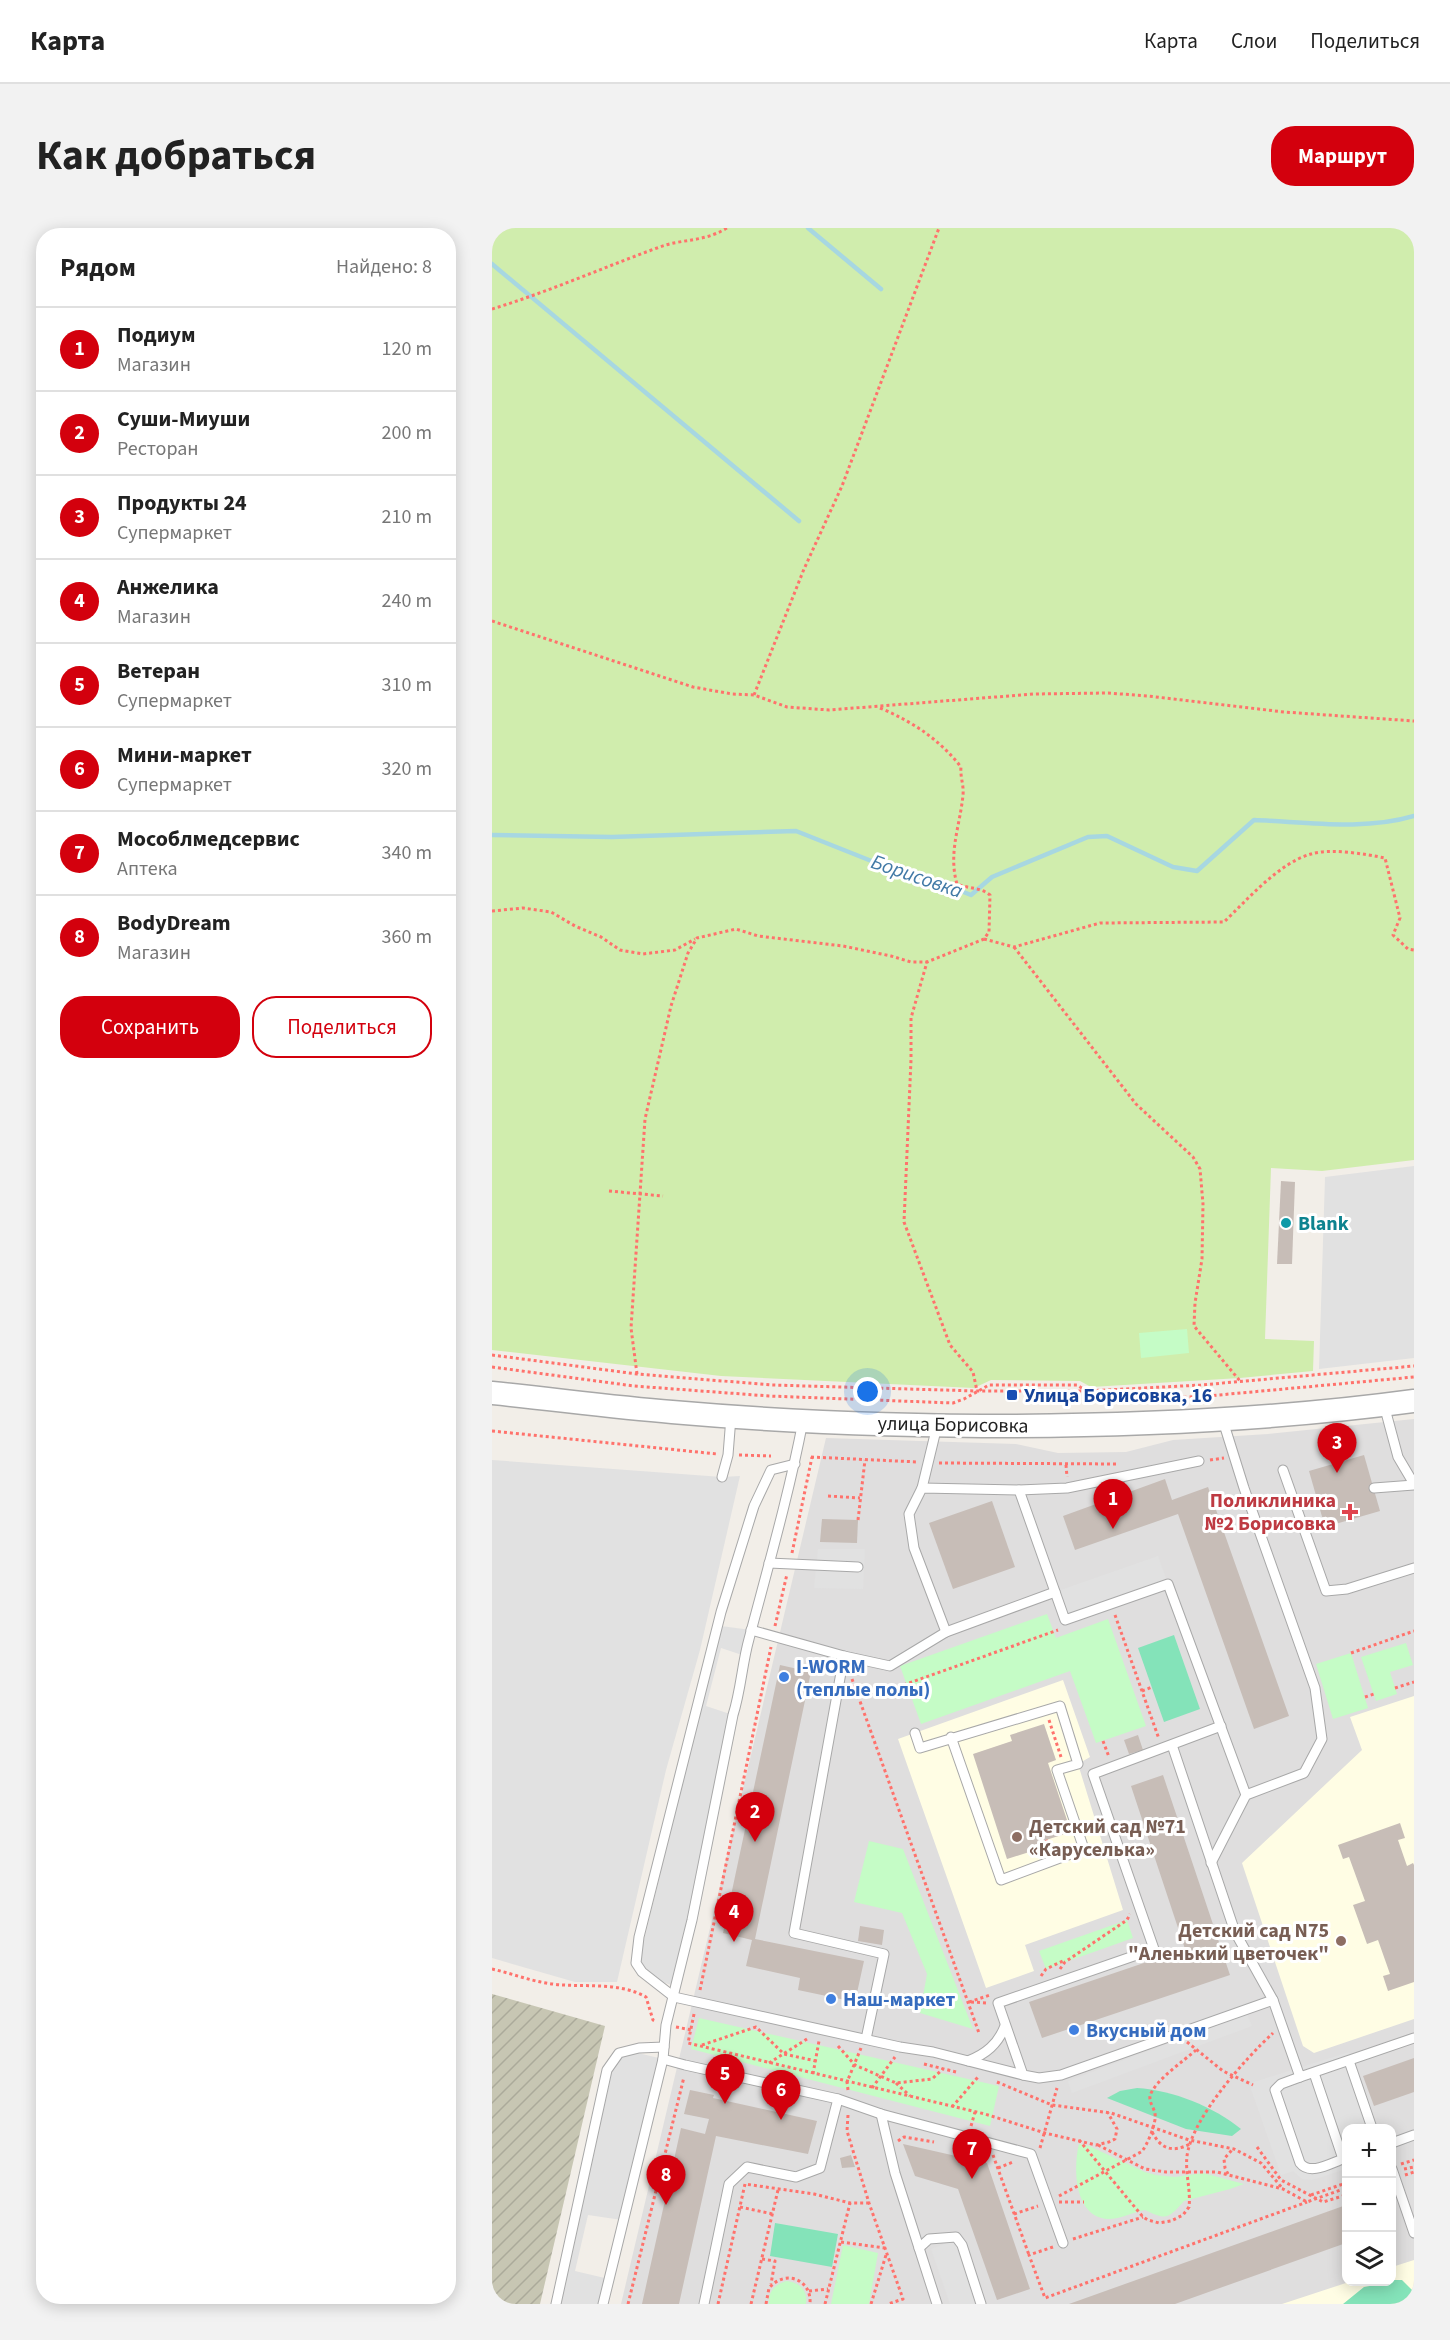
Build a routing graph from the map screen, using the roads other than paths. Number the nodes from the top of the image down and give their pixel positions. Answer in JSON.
{"nodes":[{"id":1,"x":492,"y":1393,"type":"edge"},
{"id":2,"x":1414,"y":1401,"type":"edge"},
{"id":3,"x":1384,"y":1405,"type":"junction"},
{"id":4,"x":730,"y":1417,"type":"junction"},
{"id":5,"x":1222,"y":1420,"type":"junction"},
{"id":6,"x":803,"y":1421,"type":"junction"},
{"id":7,"x":937,"y":1426,"type":"junction"},
{"id":8,"x":795,"y":1461,"type":"junction"},
{"id":9,"x":1199,"y":1461,"type":"road end"},
{"id":10,"x":1283,"y":1470,"type":"dead end"},
{"id":11,"x":722,"y":1477,"type":"dead end"},
{"id":12,"x":1414,"y":1484,"type":"edge"},
{"id":13,"x":922,"y":1488,"type":"junction"},
{"id":14,"x":1374,"y":1488,"type":"dead end"},
{"id":15,"x":1018,"y":1491,"type":"junction"},
{"id":16,"x":769,"y":1563,"type":"junction"},
{"id":17,"x":858,"y":1567,"type":"dead end"},
{"id":18,"x":1414,"y":1568,"type":"edge"},
{"id":19,"x":1055,"y":1592,"type":"junction"},
{"id":20,"x":751,"y":1630,"type":"junction"},
{"id":21,"x":946,"y":1632,"type":"junction"},
{"id":22,"x":844,"y":1656,"type":"junction"},
{"id":23,"x":1221,"y":1726,"type":"junction"},
{"id":24,"x":915,"y":1733,"type":"dead end"},
{"id":25,"x":951,"y":1737,"type":"junction"},
{"id":26,"x":1172,"y":1745,"type":"junction"},
{"id":27,"x":1246,"y":1795,"type":"junction"},
{"id":28,"x":1211,"y":1863,"type":"junction"},
{"id":29,"x":674,"y":1997,"type":"junction"},
{"id":30,"x":1273,"y":2000,"type":"junction"},
{"id":31,"x":1005,"y":2026,"type":"junction"},
{"id":32,"x":1414,"y":2038,"type":"edge"},
{"id":33,"x":866,"y":2039,"type":"junction"},
{"id":34,"x":664,"y":2046,"type":"junction"},
{"id":35,"x":663,"y":2058,"type":"junction"},
{"id":36,"x":968,"y":2061,"type":"junction"},
{"id":37,"x":1349,"y":2061,"type":"junction"},
{"id":38,"x":1314,"y":2073,"type":"junction"},
{"id":39,"x":1023,"y":2075,"type":"junction"},
{"id":40,"x":1300,"y":2078,"type":"junction"},
{"id":41,"x":838,"y":2099,"type":"junction"},
{"id":42,"x":881,"y":2114,"type":"junction"},
{"id":43,"x":1371,"y":2124,"type":"edge"},
{"id":44,"x":1414,"y":2135,"type":"edge"},
{"id":45,"x":1396,"y":2142,"type":"edge"},
{"id":46,"x":1342,"y":2150,"type":"edge"},
{"id":47,"x":1342,"y":2159,"type":"edge"},
{"id":48,"x":1395,"y":2178,"type":"edge"},
{"id":49,"x":1414,"y":2233,"type":"edge"},
{"id":50,"x":1063,"y":2243,"type":"road end"},
{"id":51,"x":919,"y":2248,"type":"junction"},
{"id":52,"x":556,"y":2304,"type":"edge"},
{"id":53,"x":603,"y":2304,"type":"edge"},
{"id":54,"x":704,"y":2304,"type":"edge"},
{"id":55,"x":937,"y":2304,"type":"edge"},
{"id":56,"x":981,"y":2304,"type":"edge"}],
"edges":[{"from":1,"to":4,"type":"street","name":"улица Борисовка"},
{"from":2,"to":3,"type":"street","name":"улица Борисовка"},
{"from":3,"to":5,"type":"street","name":"улица Борисовка"},
{"from":3,"to":12,"type":"lane"},
{"from":4,"to":6,"type":"street","name":"улица Борисовка"},
{"from":4,"to":11,"type":"lane"},
{"from":5,"to":7,"type":"street","name":"улица Борисовка"},
{"from":5,"to":27,"type":"lane"},
{"from":6,"to":7,"type":"street","name":"улица Борисовка"},
{"from":6,"to":8,"type":"lane"},
{"from":7,"to":13,"type":"lane"},
{"from":8,"to":16,"type":"lane"},
{"from":8,"to":29,"type":"lane"},
{"from":9,"to":15,"type":"lane"},
{"from":10,"to":18,"type":"lane"},
{"from":12,"to":14,"type":"lane"},
{"from":13,"to":15,"type":"lane"},
{"from":13,"to":21,"type":"lane"},
{"from":15,"to":19,"type":"lane"},
{"from":16,"to":17,"type":"lane"},
{"from":16,"to":20,"type":"lane"},
{"from":19,"to":21,"type":"lane"},
{"from":19,"to":23,"type":"lane"},
{"from":20,"to":22,"type":"lane"},
{"from":20,"to":29,"type":"lane"},
{"from":21,"to":22,"type":"lane"},
{"from":22,"to":33,"type":"lane"},
{"from":23,"to":26,"type":"lane"},
{"from":23,"to":27,"type":"lane"},
{"from":24,"to":25,"type":"lane"},
{"from":25,"to":25,"type":"lane"},
{"from":26,"to":28,"type":"lane"},
{"from":26,"to":31,"type":"lane"},
{"from":27,"to":28,"type":"lane"},
{"from":28,"to":30,"type":"lane"},
{"from":29,"to":33,"type":"lane"},
{"from":29,"to":34,"type":"lane"},
{"from":30,"to":39,"type":"lane"},
{"from":30,"to":40,"type":"lane"},
{"from":31,"to":36,"type":"lane"},
{"from":31,"to":39,"type":"lane"},
{"from":32,"to":37,"type":"lane"},
{"from":33,"to":36,"type":"lane"},
{"from":34,"to":35,"type":"lane"},
{"from":34,"to":52,"type":"lane"},
{"from":35,"to":41,"type":"lane"},
{"from":35,"to":53,"type":"lane"},
{"from":36,"to":39,"type":"lane"},
{"from":37,"to":38,"type":"lane"},
{"from":37,"to":43,"type":"lane"},
{"from":38,"to":40,"type":"lane"},
{"from":38,"to":46,"type":"lane"},
{"from":40,"to":47,"type":"lane"},
{"from":41,"to":42,"type":"lane"},
{"from":41,"to":54,"type":"lane"},
{"from":42,"to":50,"type":"lane"},
{"from":42,"to":51,"type":"lane"},
{"from":44,"to":45,"type":"lane"},
{"from":48,"to":49,"type":"lane"},
{"from":51,"to":55,"type":"lane"},
{"from":51,"to":56,"type":"lane"}]}
